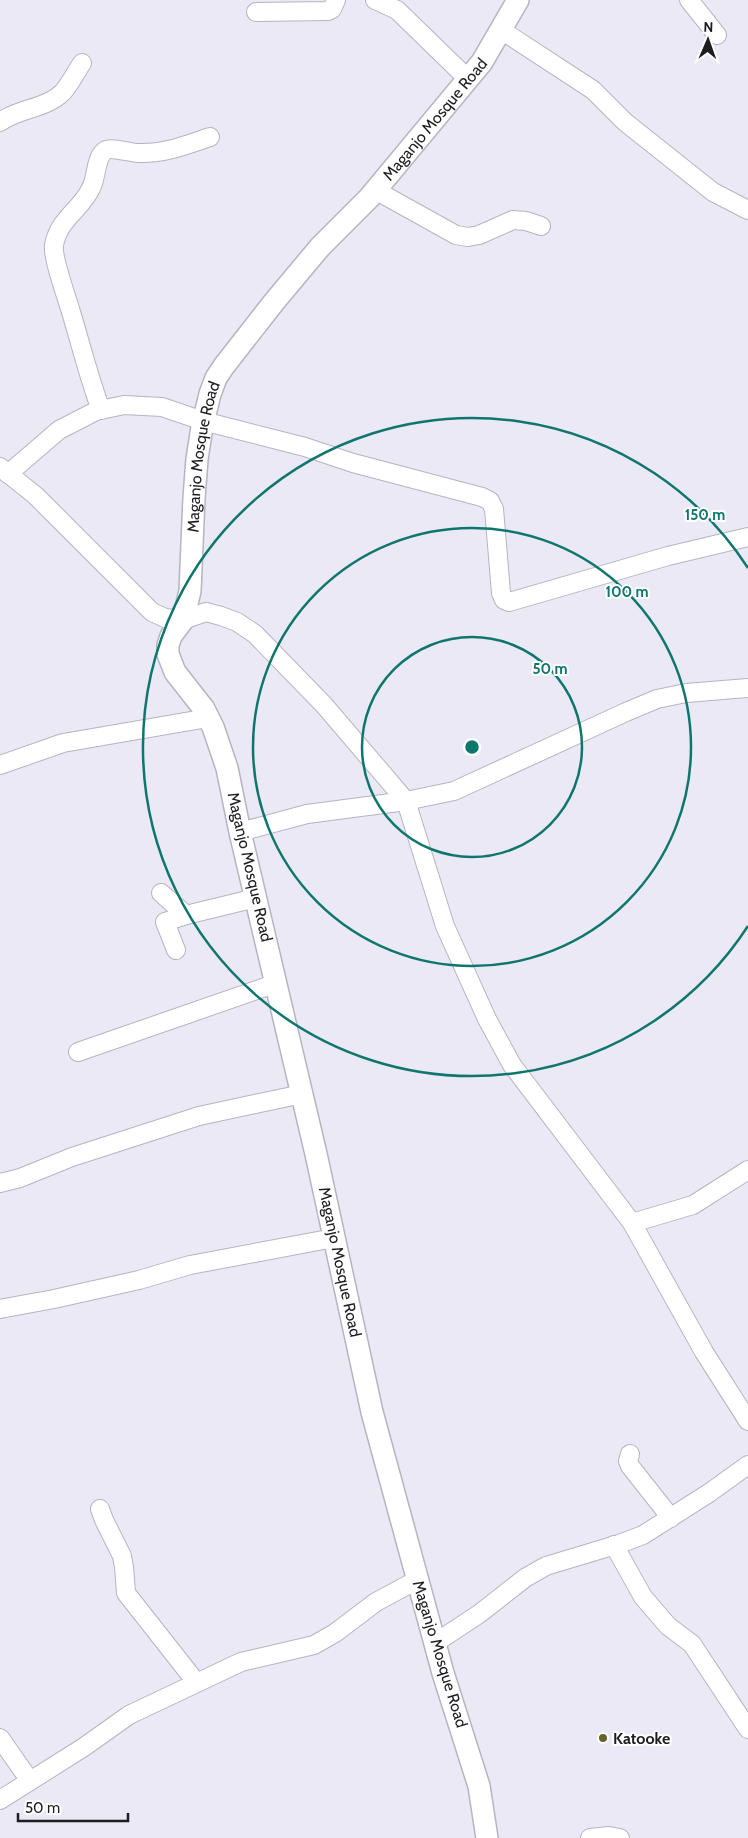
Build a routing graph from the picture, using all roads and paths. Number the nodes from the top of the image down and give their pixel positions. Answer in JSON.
{"nodes":[{"id":1,"x":336,"y":0,"type":"edge"},
{"id":2,"x":376,"y":0,"type":"edge"},
{"id":3,"x":518,"y":0,"type":"edge"},
{"id":4,"x":689,"y":0,"type":"edge"},
{"id":5,"x":256,"y":12,"type":"dead end"},
{"id":6,"x":501,"y":30,"type":"junction"},
{"id":7,"x":717,"y":35,"type":"dead end"},
{"id":8,"x":82,"y":63,"type":"dead end"},
{"id":9,"x":468,"y":79,"type":"junction"},
{"id":10,"x":0,"y":122,"type":"edge"},
{"id":11,"x":210,"y":138,"type":"dead end"},
{"id":12,"x":375,"y":190,"type":"junction"},
{"id":13,"x":748,"y":210,"type":"edge"},
{"id":14,"x":540,"y":226,"type":"dead end"},
{"id":15,"x":101,"y":410,"type":"junction"},
{"id":16,"x":203,"y":421,"type":"junction"},
{"id":17,"x":4,"y":471,"type":"edge"},
{"id":18,"x":748,"y":537,"type":"edge"},
{"id":19,"x":183,"y":620,"type":"junction"},
{"id":20,"x":748,"y":688,"type":"edge"},
{"id":21,"x":208,"y":718,"type":"junction"},
{"id":22,"x":0,"y":765,"type":"edge"},
{"id":23,"x":406,"y":801,"type":"junction"},
{"id":24,"x":240,"y":832,"type":"junction"},
{"id":25,"x":161,"y":893,"type":"dead end"},
{"id":26,"x":256,"y":898,"type":"junction"},
{"id":27,"x":186,"y":915,"type":"junction"},
{"id":28,"x":176,"y":950,"type":"dead end"},
{"id":29,"x":276,"y":983,"type":"junction"},
{"id":30,"x":78,"y":1052,"type":"dead end"},
{"id":31,"x":302,"y":1094,"type":"junction"},
{"id":32,"x":748,"y":1170,"type":"edge"},
{"id":33,"x":0,"y":1183,"type":"edge"},
{"id":34,"x":632,"y":1223,"type":"junction"},
{"id":35,"x":334,"y":1238,"type":"junction"},
{"id":36,"x":0,"y":1309,"type":"edge"},
{"id":37,"x":746,"y":1415,"type":"edge"},
{"id":38,"x":630,"y":1454,"type":"dead end"},
{"id":39,"x":748,"y":1465,"type":"edge"},
{"id":40,"x":100,"y":1509,"type":"dead end"},
{"id":41,"x":671,"y":1518,"type":"junction"},
{"id":42,"x":614,"y":1545,"type":"junction"},
{"id":43,"x":418,"y":1580,"type":"junction"},
{"id":44,"x":435,"y":1643,"type":"junction"},
{"id":45,"x":196,"y":1682,"type":"junction"},
{"id":46,"x":748,"y":1729,"type":"edge"},
{"id":47,"x":0,"y":1738,"type":"edge"},
{"id":48,"x":30,"y":1780,"type":"junction"},
{"id":49,"x":0,"y":1800,"type":"edge"},
{"id":50,"x":487,"y":1838,"type":"edge"},
{"id":51,"x":590,"y":1838,"type":"edge"},
{"id":52,"x":620,"y":1838,"type":"edge"}],
"edges":[{"from":1,"to":5,"type":"street"},
{"from":2,"to":9,"type":"street"},
{"from":3,"to":6,"type":"street","name":"Maganjo Mosque Road"},
{"from":4,"to":7,"type":"street"},
{"from":6,"to":9,"type":"street","name":"Maganjo Mosque Road"},
{"from":6,"to":13,"type":"street"},
{"from":8,"to":10,"type":"street"},
{"from":9,"to":12,"type":"street","name":"Maganjo Mosque Road"},
{"from":11,"to":15,"type":"street"},
{"from":12,"to":14,"type":"street"},
{"from":12,"to":16,"type":"street","name":"Maganjo Mosque Road"},
{"from":15,"to":16,"type":"street"},
{"from":15,"to":17,"type":"street"},
{"from":16,"to":18,"type":"street"},
{"from":16,"to":19,"type":"street","name":"Maganjo Mosque Road"},
{"from":17,"to":19,"type":"street"},
{"from":19,"to":21,"type":"street","name":"Maganjo Mosque Road"},
{"from":19,"to":23,"type":"street"},
{"from":20,"to":23,"type":"street"},
{"from":21,"to":22,"type":"street"},
{"from":21,"to":24,"type":"street","name":"Maganjo Mosque Road"},
{"from":23,"to":24,"type":"street"},
{"from":23,"to":34,"type":"street"},
{"from":24,"to":26,"type":"street","name":"Maganjo Mosque Road"},
{"from":25,"to":27,"type":"street"},
{"from":26,"to":27,"type":"street"},
{"from":26,"to":29,"type":"street","name":"Maganjo Mosque Road"},
{"from":27,"to":28,"type":"street"},
{"from":29,"to":30,"type":"street"},
{"from":29,"to":31,"type":"street","name":"Maganjo Mosque Road"},
{"from":31,"to":33,"type":"street"},
{"from":31,"to":35,"type":"street","name":"Maganjo Mosque Road"},
{"from":32,"to":34,"type":"street"},
{"from":34,"to":37,"type":"street"},
{"from":35,"to":36,"type":"street"},
{"from":35,"to":43,"type":"street","name":"Maganjo Mosque Road"},
{"from":38,"to":41,"type":"street"},
{"from":39,"to":41,"type":"street"},
{"from":40,"to":45,"type":"street"},
{"from":41,"to":42,"type":"street"},
{"from":42,"to":44,"type":"street"},
{"from":42,"to":46,"type":"street"},
{"from":43,"to":44,"type":"street","name":"Maganjo Mosque Road"},
{"from":43,"to":45,"type":"street"},
{"from":44,"to":50,"type":"street","name":"Maganjo Mosque Road"},
{"from":45,"to":48,"type":"street"},
{"from":47,"to":48,"type":"street"},
{"from":48,"to":49,"type":"street"},
{"from":51,"to":52,"type":"street"}]}
